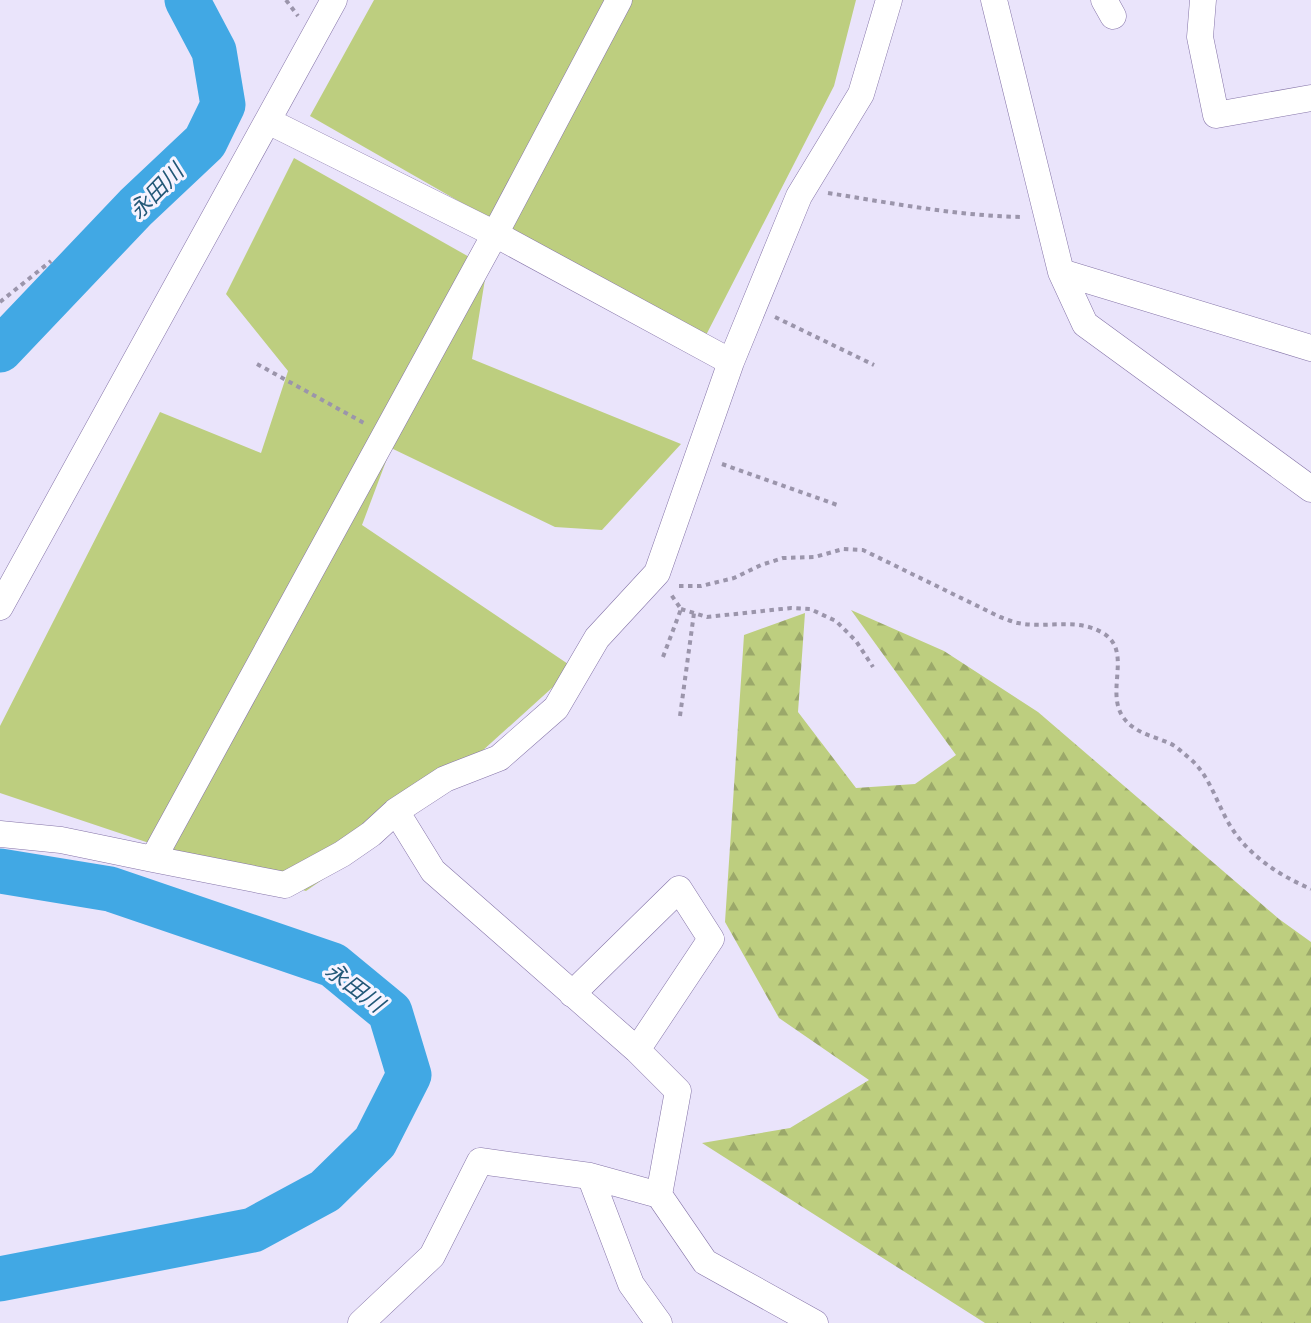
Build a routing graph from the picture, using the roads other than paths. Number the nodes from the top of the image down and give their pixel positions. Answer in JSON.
{"nodes":[{"id":1,"x":334,"y":0,"type":"edge"},
{"id":2,"x":619,"y":0,"type":"edge"},
{"id":3,"x":889,"y":0,"type":"edge"},
{"id":4,"x":994,"y":0,"type":"edge"},
{"id":5,"x":1203,"y":0,"type":"edge"},
{"id":6,"x":1311,"y":98,"type":"edge"},
{"id":7,"x":268,"y":120,"type":"junction"},
{"id":8,"x":495,"y":234,"type":"junction"},
{"id":9,"x":1061,"y":272,"type":"junction"},
{"id":10,"x":1311,"y":348,"type":"edge"},
{"id":11,"x":731,"y":362,"type":"junction"},
{"id":12,"x":1311,"y":489,"type":"edge"},
{"id":13,"x":0,"y":607,"type":"edge"},
{"id":14,"x":396,"y":811,"type":"junction"},
{"id":15,"x":0,"y":834,"type":"edge"},
{"id":16,"x":153,"y":859,"type":"junction"},
{"id":17,"x":572,"y":994,"type":"junction"},
{"id":18,"x":637,"y":1050,"type":"junction"},
{"id":19,"x":590,"y":1176,"type":"junction"},
{"id":20,"x":659,"y":1195,"type":"junction"},
{"id":21,"x":361,"y":1323,"type":"edge"},
{"id":22,"x":659,"y":1323,"type":"edge"},
{"id":23,"x":815,"y":1323,"type":"edge"}],
"edges":[{"from":1,"to":7,"type":"street"},
{"from":2,"to":8,"type":"street"},
{"from":3,"to":11,"type":"street"},
{"from":4,"to":9,"type":"street"},
{"from":5,"to":6,"type":"street"},
{"from":7,"to":8,"type":"street"},
{"from":7,"to":13,"type":"street"},
{"from":8,"to":11,"type":"street"},
{"from":8,"to":16,"type":"street"},
{"from":9,"to":10,"type":"street"},
{"from":9,"to":12,"type":"street"},
{"from":11,"to":14,"type":"street"},
{"from":14,"to":16,"type":"street"},
{"from":14,"to":17,"type":"street"},
{"from":15,"to":16,"type":"street"},
{"from":17,"to":18,"type":"street"},
{"from":17,"to":18,"type":"street"},
{"from":18,"to":20,"type":"street"},
{"from":19,"to":20,"type":"street"},
{"from":19,"to":21,"type":"street"},
{"from":19,"to":22,"type":"street"},
{"from":20,"to":23,"type":"street"}]}
